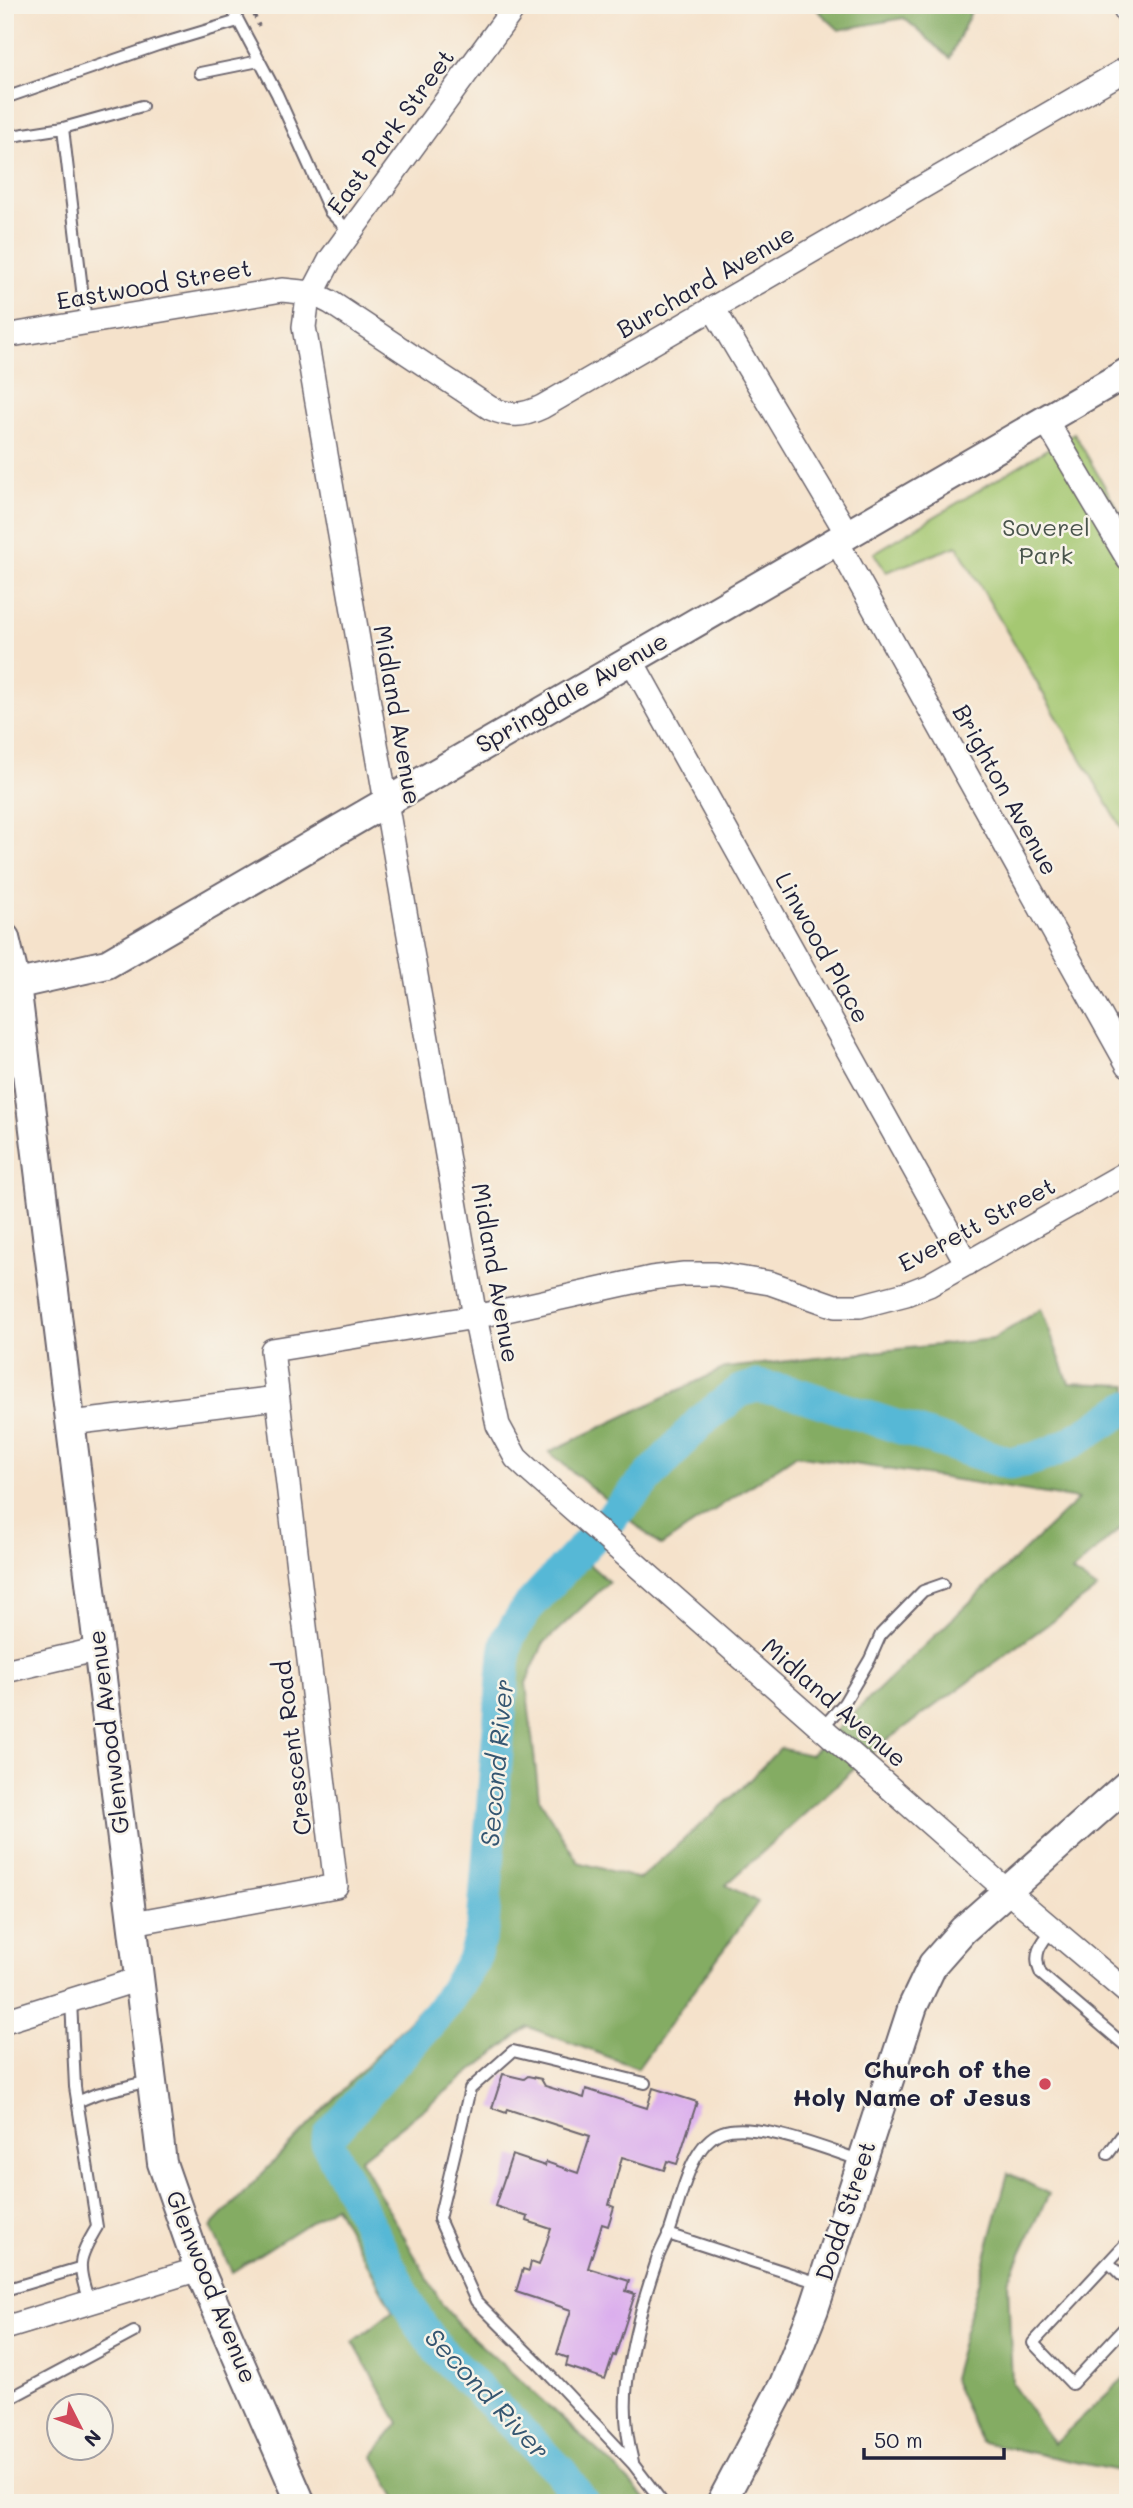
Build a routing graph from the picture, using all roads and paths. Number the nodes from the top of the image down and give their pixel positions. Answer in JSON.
{"nodes":[{"id":1,"x":230,"y":5,"type":"edge"},
{"id":2,"x":516,"y":5,"type":"edge"},
{"id":3,"x":1123,"y":5,"type":"edge"},
{"id":4,"x":1128,"y":14,"type":"edge"},
{"id":5,"x":238,"y":21,"type":"junction"},
{"id":6,"x":259,"y":61,"type":"junction"},
{"id":7,"x":1128,"y":68,"type":"edge"},
{"id":8,"x":200,"y":73,"type":"dead end"},
{"id":9,"x":5,"y":98,"type":"edge"},
{"id":10,"x":142,"y":106,"type":"dead end"},
{"id":11,"x":63,"y":128,"type":"junction"},
{"id":12,"x":5,"y":137,"type":"edge"},
{"id":13,"x":350,"y":232,"type":"junction"},
{"id":14,"x":312,"y":293,"type":"junction"},
{"id":15,"x":713,"y":308,"type":"junction"},
{"id":16,"x":86,"y":323,"type":"junction"},
{"id":17,"x":5,"y":337,"type":"edge"},
{"id":18,"x":1128,"y":372,"type":"edge"},
{"id":19,"x":1045,"y":419,"type":"junction"},
{"id":20,"x":843,"y":538,"type":"junction"},
{"id":21,"x":1128,"y":559,"type":"edge"},
{"id":22,"x":630,"y":658,"type":"junction"},
{"id":23,"x":385,"y":802,"type":"junction"},
{"id":24,"x":5,"y":938,"type":"edge"},
{"id":25,"x":11,"y":986,"type":"edge"},
{"id":26,"x":1128,"y":1065,"type":"edge"},
{"id":27,"x":1128,"y":1172,"type":"edge"},
{"id":28,"x":967,"y":1264,"type":"junction"},
{"id":29,"x":475,"y":1317,"type":"junction"},
{"id":30,"x":277,"y":1398,"type":"junction"},
{"id":31,"x":71,"y":1423,"type":"junction"},
{"id":32,"x":943,"y":1584,"type":"dead end"},
{"id":33,"x":99,"y":1649,"type":"junction"},
{"id":34,"x":5,"y":1671,"type":"edge"},
{"id":35,"x":822,"y":1728,"type":"junction"},
{"id":36,"x":1128,"y":1784,"type":"edge"},
{"id":37,"x":1006,"y":1890,"type":"junction"},
{"id":38,"x":132,"y":1923,"type":"junction"},
{"id":39,"x":1053,"y":1930,"type":"junction"},
{"id":40,"x":139,"y":1979,"type":"junction"},
{"id":41,"x":1127,"y":1991,"type":"edge"},
{"id":42,"x":71,"y":2000,"type":"junction"},
{"id":43,"x":5,"y":2021,"type":"edge"},
{"id":44,"x":1128,"y":2048,"type":"edge"},
{"id":45,"x":152,"y":2080,"type":"junction"},
{"id":46,"x":645,"y":2083,"type":"dead end"},
{"id":47,"x":77,"y":2102,"type":"junction"},
{"id":48,"x":1128,"y":2127,"type":"edge"},
{"id":49,"x":1108,"y":2154,"type":"dead end"},
{"id":50,"x":862,"y":2161,"type":"junction"},
{"id":51,"x":668,"y":2234,"type":"junction"},
{"id":52,"x":1128,"y":2241,"type":"edge"},
{"id":53,"x":1109,"y":2263,"type":"junction"},
{"id":54,"x":79,"y":2268,"type":"junction"},
{"id":55,"x":199,"y":2269,"type":"junction"},
{"id":56,"x":1128,"y":2282,"type":"edge"},
{"id":57,"x":822,"y":2284,"type":"junction"},
{"id":58,"x":5,"y":2290,"type":"edge"},
{"id":59,"x":89,"y":2303,"type":"junction"},
{"id":60,"x":1128,"y":2324,"type":"edge"},
{"id":61,"x":5,"y":2328,"type":"edge"},
{"id":62,"x":134,"y":2332,"type":"dead end"},
{"id":63,"x":5,"y":2401,"type":"edge"},
{"id":64,"x":633,"y":2464,"type":"junction"},
{"id":65,"x":302,"y":2503,"type":"edge"},
{"id":66,"x":663,"y":2503,"type":"edge"},
{"id":67,"x":721,"y":2503,"type":"edge"}],
"edges":[{"from":1,"to":5,"type":"lane"},
{"from":2,"to":13,"type":"street","name":"East Park Street"},
{"from":3,"to":4,"type":"street"},
{"from":5,"to":6,"type":"lane"},
{"from":5,"to":9,"type":"lane"},
{"from":6,"to":8,"type":"lane"},
{"from":6,"to":13,"type":"lane"},
{"from":7,"to":15,"type":"street","name":"Burchard Avenue"},
{"from":10,"to":11,"type":"lane"},
{"from":11,"to":12,"type":"lane"},
{"from":11,"to":16,"type":"lane"},
{"from":13,"to":14,"type":"street","name":"East Park Street"},
{"from":14,"to":15,"type":"street","name":"Burchard Avenue"},
{"from":14,"to":16,"type":"street","name":"Eastwood Street"},
{"from":14,"to":23,"type":"street","name":"Midland Avenue"},
{"from":15,"to":20,"type":"street","name":"Brighton Avenue"},
{"from":16,"to":17,"type":"street","name":"Eastwood Street"},
{"from":18,"to":19,"type":"street","name":"Springdale Avenue"},
{"from":19,"to":20,"type":"street","name":"Springdale Avenue"},
{"from":19,"to":21,"type":"street"},
{"from":20,"to":22,"type":"street","name":"Springdale Avenue"},
{"from":20,"to":26,"type":"street","name":"Brighton Avenue"},
{"from":22,"to":23,"type":"street","name":"Springdale Avenue"},
{"from":22,"to":28,"type":"street","name":"Linwood Place"},
{"from":23,"to":25,"type":"street","name":"Springdale Avenue"},
{"from":23,"to":29,"type":"street","name":"Midland Avenue"},
{"from":24,"to":25,"type":"street","name":"Glenwood Avenue"},
{"from":25,"to":31,"type":"street","name":"Glenwood Avenue"},
{"from":27,"to":28,"type":"street","name":"Everett Street"},
{"from":28,"to":29,"type":"street","name":"Everett Street"},
{"from":29,"to":30,"type":"street","name":"Everett Street"},
{"from":29,"to":35,"type":"street","name":"Midland Avenue"},
{"from":30,"to":31,"type":"street"},
{"from":30,"to":38,"type":"street","name":"Crescent Road"},
{"from":31,"to":33,"type":"street","name":"Glenwood Avenue"},
{"from":32,"to":35,"type":"lane"},
{"from":33,"to":34,"type":"street"},
{"from":33,"to":38,"type":"street","name":"Glenwood Avenue"},
{"from":35,"to":37,"type":"street","name":"Midland Avenue"},
{"from":36,"to":37,"type":"street","name":"Dodd Street"},
{"from":37,"to":39,"type":"street","name":"Midland Avenue"},
{"from":37,"to":50,"type":"street","name":"Dodd Street"},
{"from":38,"to":40,"type":"street","name":"Glenwood Avenue"},
{"from":39,"to":41,"type":"street","name":"Midland Avenue"},
{"from":39,"to":44,"type":"lane"},
{"from":40,"to":42,"type":"street"},
{"from":40,"to":45,"type":"street","name":"Glenwood Avenue"},
{"from":42,"to":43,"type":"street"},
{"from":42,"to":47,"type":"lane"},
{"from":45,"to":47,"type":"lane"},
{"from":45,"to":55,"type":"street","name":"Glenwood Avenue"},
{"from":46,"to":64,"type":"lane"},
{"from":47,"to":54,"type":"lane"},
{"from":48,"to":49,"type":"lane"},
{"from":50,"to":51,"type":"lane"},
{"from":50,"to":57,"type":"street","name":"Dodd Street"},
{"from":51,"to":57,"type":"lane"},
{"from":51,"to":64,"type":"lane"},
{"from":52,"to":53,"type":"lane"},
{"from":53,"to":56,"type":"lane"},
{"from":53,"to":60,"type":"lane"},
{"from":54,"to":58,"type":"lane"},
{"from":54,"to":59,"type":"lane"},
{"from":55,"to":59,"type":"street"},
{"from":55,"to":65,"type":"street","name":"Glenwood Avenue"},
{"from":57,"to":67,"type":"street","name":"Dodd Street"},
{"from":59,"to":61,"type":"street"},
{"from":62,"to":63,"type":"lane"},
{"from":64,"to":66,"type":"lane"}]}
